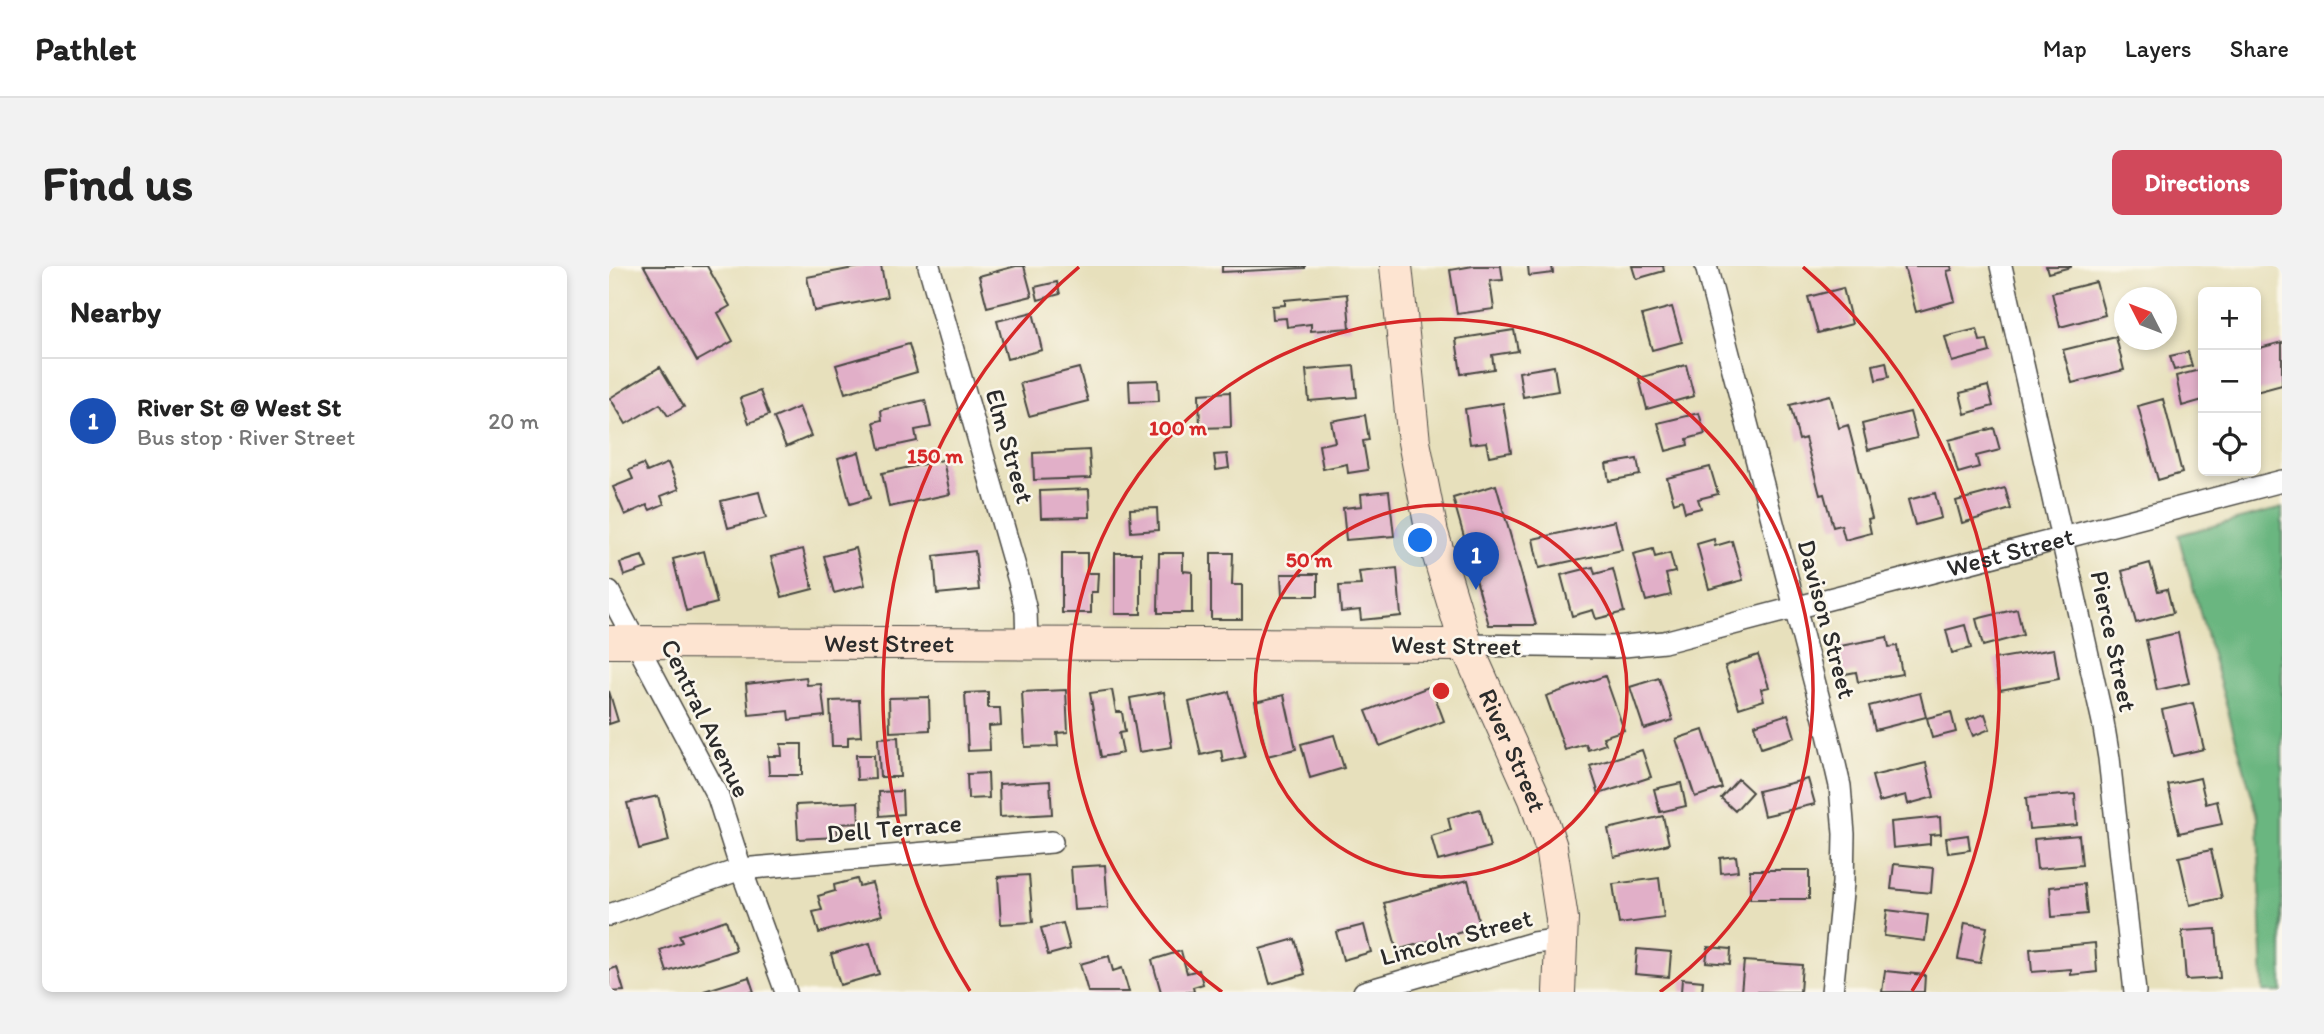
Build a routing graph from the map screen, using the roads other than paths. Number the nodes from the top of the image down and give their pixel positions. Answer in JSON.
{"nodes":[{"id":1,"x":929,"y":266,"type":"edge"},
{"id":2,"x":1396,"y":266,"type":"edge"},
{"id":3,"x":1706,"y":266,"type":"edge"},
{"id":4,"x":2001,"y":266,"type":"edge"},
{"id":5,"x":2282,"y":481,"type":"edge"},
{"id":6,"x":2062,"y":538,"type":"junction"},
{"id":7,"x":609,"y":592,"type":"edge"},
{"id":8,"x":1795,"y":609,"type":"junction"},
{"id":9,"x":623,"y":642,"type":"edge"},
{"id":10,"x":1027,"y":643,"type":"junction"},
{"id":11,"x":1466,"y":645,"type":"junction"},
{"id":12,"x":1052,"y":842,"type":"dead end"},
{"id":13,"x":741,"y":869,"type":"junction"},
{"id":14,"x":609,"y":915,"type":"edge"},
{"id":15,"x":1563,"y":939,"type":"junction"},
{"id":16,"x":786,"y":992,"type":"edge"},
{"id":17,"x":1364,"y":992,"type":"edge"},
{"id":18,"x":1559,"y":992,"type":"edge"},
{"id":19,"x":1832,"y":992,"type":"edge"},
{"id":20,"x":2135,"y":992,"type":"edge"}],
"edges":[{"from":1,"to":10,"type":"street","name":"Elm Street"},
{"from":2,"to":11,"type":"main road","name":"River Street"},
{"from":3,"to":8,"type":"street","name":"Davison Street"},
{"from":4,"to":6,"type":"street","name":"Pierce Street"},
{"from":5,"to":6,"type":"street","name":"West Street"},
{"from":6,"to":8,"type":"street","name":"West Street"},
{"from":6,"to":20,"type":"street","name":"Pierce Street"},
{"from":7,"to":9,"type":"street","name":"Central Avenue"},
{"from":8,"to":11,"type":"street","name":"West Street"},
{"from":8,"to":19,"type":"street","name":"Davison Street"},
{"from":9,"to":10,"type":"main road","name":"West Street"},
{"from":9,"to":13,"type":"street","name":"Central Avenue"},
{"from":10,"to":11,"type":"main road","name":"West Street"},
{"from":11,"to":15,"type":"main road","name":"River Street"},
{"from":12,"to":13,"type":"street","name":"Dell Terrace"},
{"from":13,"to":14,"type":"street","name":"Dell Terrace"},
{"from":13,"to":16,"type":"street","name":"Central Avenue"},
{"from":15,"to":17,"type":"street","name":"Lincoln Street"},
{"from":15,"to":18,"type":"main road","name":"River Street"}]}
